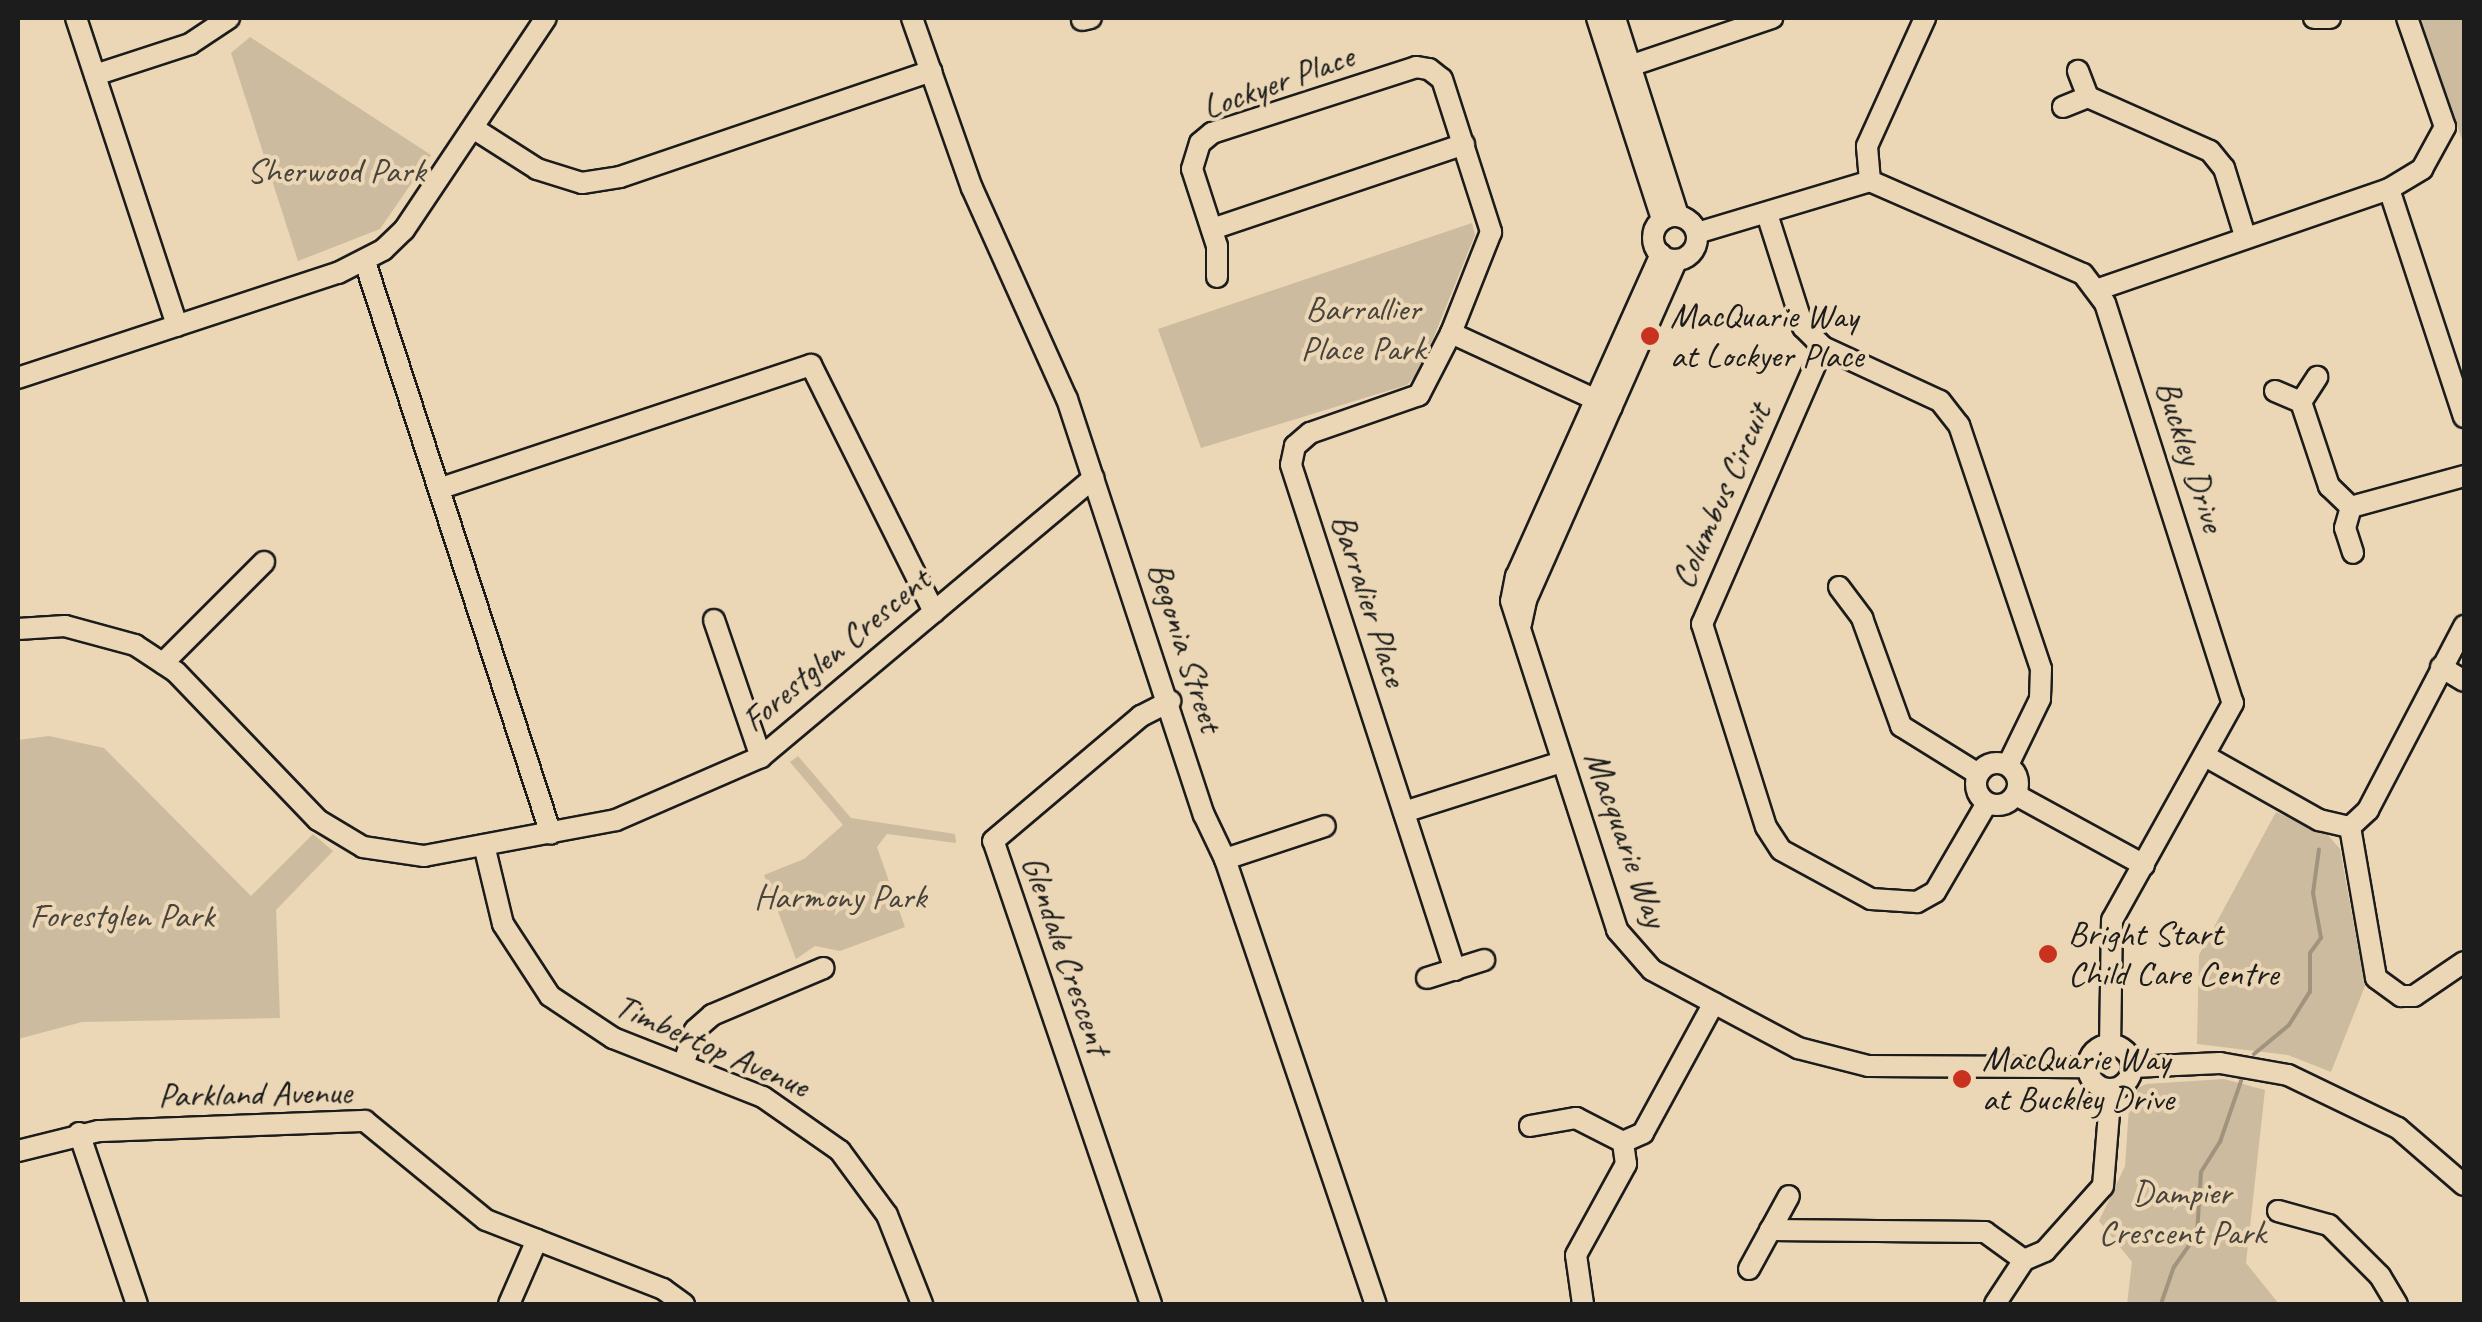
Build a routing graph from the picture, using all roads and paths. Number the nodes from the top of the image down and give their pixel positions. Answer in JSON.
{"nodes":[{"id":1,"x":76,"y":18,"type":"edge"},
{"id":2,"x":229,"y":18,"type":"edge"},
{"id":3,"x":546,"y":18,"type":"edge"},
{"id":4,"x":912,"y":18,"type":"edge"},
{"id":5,"x":1597,"y":18,"type":"edge"},
{"id":6,"x":1615,"y":18,"type":"edge"},
{"id":7,"x":1772,"y":18,"type":"edge"},
{"id":8,"x":1926,"y":18,"type":"edge"},
{"id":9,"x":2314,"y":18,"type":"edge"},
{"id":10,"x":2330,"y":18,"type":"edge"},
{"id":11,"x":2406,"y":18,"type":"edge"},
{"id":12,"x":1623,"y":69,"type":"junction"},
{"id":13,"x":930,"y":71,"type":"junction"},
{"id":14,"x":2078,"y":71,"type":"dead end"},
{"id":15,"x":95,"y":75,"type":"junction"},
{"id":16,"x":2088,"y":97,"type":"junction"},
{"id":17,"x":2062,"y":108,"type":"dead end"},
{"id":18,"x":472,"y":128,"type":"junction"},
{"id":19,"x":1464,"y":144,"type":"junction"},
{"id":20,"x":1870,"y":181,"type":"junction"},
{"id":21,"x":2388,"y":188,"type":"junction"},
{"id":22,"x":1767,"y":214,"type":"junction"},
{"id":23,"x":1670,"y":218,"type":"junction"},
{"id":24,"x":1212,"y":228,"type":"junction"},
{"id":25,"x":1697,"y":233,"type":"junction"},
{"id":26,"x":2245,"y":236,"type":"junction"},
{"id":27,"x":1669,"y":257,"type":"junction"},
{"id":28,"x":366,"y":262,"type":"junction"},
{"id":29,"x":1218,"y":277,"type":"dead end"},
{"id":30,"x":2098,"y":289,"type":"junction"},
{"id":31,"x":177,"y":326,"type":"junction"},
{"id":32,"x":1451,"y":333,"type":"junction"},
{"id":33,"x":1823,"y":348,"type":"junction"},
{"id":34,"x":2317,"y":377,"type":"dead end"},
{"id":35,"x":18,"y":378,"type":"edge"},
{"id":36,"x":2276,"y":391,"type":"dead end"},
{"id":37,"x":2302,"y":402,"type":"junction"},
{"id":38,"x":1603,"y":403,"type":"junction"},
{"id":39,"x":2464,"y":417,"type":"edge"},
{"id":40,"x":2464,"y":476,"type":"edge"},
{"id":41,"x":1094,"y":478,"type":"junction"},
{"id":42,"x":441,"y":488,"type":"junction"},
{"id":43,"x":2350,"y":507,"type":"junction"},
{"id":44,"x":2353,"y":553,"type":"dead end"},
{"id":45,"x":264,"y":562,"type":"dead end"},
{"id":46,"x":1838,"y":587,"type":"dead end"},
{"id":47,"x":934,"y":612,"type":"junction"},
{"id":48,"x":714,"y":620,"type":"dead end"},
{"id":49,"x":2464,"y":626,"type":"edge"},
{"id":50,"x":18,"y":629,"type":"edge"},
{"id":51,"x":163,"y":663,"type":"junction"},
{"id":52,"x":2441,"y":667,"type":"junction"},
{"id":53,"x":2464,"y":681,"type":"edge"},
{"id":54,"x":1170,"y":700,"type":"junction"},
{"id":55,"x":762,"y":757,"type":"junction"},
{"id":56,"x":2206,"y":757,"type":"junction"},
{"id":57,"x":1562,"y":762,"type":"junction"},
{"id":58,"x":2008,"y":765,"type":"junction"},
{"id":59,"x":1978,"y":774,"type":"junction"},
{"id":60,"x":2016,"y":795,"type":"junction"},
{"id":61,"x":1987,"y":803,"type":"junction"},
{"id":62,"x":1404,"y":812,"type":"junction"},
{"id":63,"x":1325,"y":826,"type":"dead end"},
{"id":64,"x":2350,"y":827,"type":"junction"},
{"id":65,"x":551,"y":834,"type":"junction"},
{"id":66,"x":484,"y":846,"type":"junction"},
{"id":67,"x":1225,"y":860,"type":"junction"},
{"id":68,"x":2144,"y":865,"type":"junction"},
{"id":69,"x":1484,"y":960,"type":"dead end"},
{"id":70,"x":2464,"y":962,"type":"edge"},
{"id":71,"x":823,"y":968,"type":"dead end"},
{"id":72,"x":1455,"y":970,"type":"junction"},
{"id":73,"x":1427,"y":978,"type":"dead end"},
{"id":74,"x":1714,"y":1003,"type":"junction"},
{"id":75,"x":2110,"y":1044,"type":"junction"},
{"id":76,"x":682,"y":1066,"type":"junction"},
{"id":77,"x":2088,"y":1067,"type":"junction"},
{"id":78,"x":2133,"y":1067,"type":"junction"},
{"id":79,"x":2110,"y":1090,"type":"junction"},
{"id":80,"x":1530,"y":1126,"type":"dead end"},
{"id":81,"x":79,"y":1133,"type":"junction"},
{"id":82,"x":1623,"y":1142,"type":"junction"},
{"id":83,"x":18,"y":1151,"type":"edge"},
{"id":84,"x":2464,"y":1185,"type":"edge"},
{"id":85,"x":1789,"y":1196,"type":"dead end"},
{"id":86,"x":2278,"y":1211,"type":"dead end"},
{"id":87,"x":1770,"y":1230,"type":"junction"},
{"id":88,"x":537,"y":1240,"type":"junction"},
{"id":89,"x":2024,"y":1260,"type":"junction"},
{"id":90,"x":1749,"y":1269,"type":"dead end"},
{"id":91,"x":137,"y":1304,"type":"edge"},
{"id":92,"x":508,"y":1304,"type":"edge"},
{"id":93,"x":684,"y":1304,"type":"edge"},
{"id":94,"x":922,"y":1304,"type":"edge"},
{"id":95,"x":1152,"y":1304,"type":"edge"},
{"id":96,"x":1376,"y":1304,"type":"edge"},
{"id":97,"x":1583,"y":1304,"type":"edge"},
{"id":98,"x":1996,"y":1304,"type":"edge"},
{"id":99,"x":2396,"y":1304,"type":"edge"}],
"edges":[{"from":1,"to":15,"type":"street"},
{"from":2,"to":15,"type":"street"},
{"from":3,"to":18,"type":"street"},
{"from":4,"to":13,"type":"street","name":"Begonia Street"},
{"from":5,"to":12,"type":"street"},
{"from":6,"to":12,"type":"street"},
{"from":7,"to":12,"type":"street"},
{"from":8,"to":20,"type":"street"},
{"from":9,"to":10,"type":"street"},
{"from":11,"to":21,"type":"street"},
{"from":12,"to":23,"type":"street"},
{"from":13,"to":18,"type":"street"},
{"from":13,"to":41,"type":"street","name":"Begonia Street"},
{"from":14,"to":16,"type":"street"},
{"from":15,"to":31,"type":"street"},
{"from":16,"to":17,"type":"street"},
{"from":16,"to":26,"type":"street"},
{"from":18,"to":28,"type":"street"},
{"from":19,"to":24,"type":"street"},
{"from":19,"to":24,"type":"street","name":"Lockyer Place"},
{"from":19,"to":32,"type":"street","name":"Lockyer Place"},
{"from":20,"to":22,"type":"street"},
{"from":20,"to":30,"type":"street"},
{"from":21,"to":26,"type":"street"},
{"from":21,"to":39,"type":"street"},
{"from":22,"to":25,"type":"street"},
{"from":22,"to":33,"type":"street"},
{"from":23,"to":25,"type":"street"},
{"from":23,"to":27,"type":"street"},
{"from":24,"to":29,"type":"street","name":"Lockyer Place"},
{"from":25,"to":27,"type":"street"},
{"from":26,"to":30,"type":"street"},
{"from":27,"to":38,"type":"street","name":"Macquarie Way"},
{"from":28,"to":31,"type":"street"},
{"from":28,"to":42,"type":"street"},
{"from":30,"to":56,"type":"street","name":"Buckley Drive"},
{"from":31,"to":35,"type":"street"},
{"from":32,"to":38,"type":"street"},
{"from":32,"to":62,"type":"street","name":"Barralier Place"},
{"from":33,"to":58,"type":"street"},
{"from":33,"to":61,"type":"street","name":"Columbus Circuit"},
{"from":34,"to":37,"type":"street"},
{"from":36,"to":37,"type":"street"},
{"from":37,"to":43,"type":"street"},
{"from":38,"to":57,"type":"street","name":"Macquarie Way"},
{"from":40,"to":43,"type":"street"},
{"from":41,"to":47,"type":"street","name":"Forestglen Crescent"},
{"from":41,"to":54,"type":"street","name":"Begonia Street"},
{"from":42,"to":47,"type":"street"},
{"from":42,"to":65,"type":"street"},
{"from":43,"to":44,"type":"street"},
{"from":45,"to":51,"type":"street"},
{"from":46,"to":59,"type":"street"},
{"from":47,"to":55,"type":"street","name":"Forestglen Crescent"},
{"from":48,"to":55,"type":"street"},
{"from":49,"to":52,"type":"street"},
{"from":50,"to":51,"type":"street","name":"Forestglen Crescent"},
{"from":51,"to":66,"type":"street","name":"Forestglen Crescent"},
{"from":52,"to":53,"type":"street"},
{"from":52,"to":64,"type":"street"},
{"from":54,"to":67,"type":"street","name":"Begonia Street"},
{"from":54,"to":95,"type":"street","name":"Glendale Crescent"},
{"from":55,"to":65,"type":"street","name":"Forestglen Crescent"},
{"from":56,"to":64,"type":"street"},
{"from":56,"to":68,"type":"street","name":"Buckley Drive"},
{"from":57,"to":62,"type":"street"},
{"from":57,"to":74,"type":"street","name":"Macquarie Way"},
{"from":58,"to":59,"type":"street"},
{"from":58,"to":60,"type":"street"},
{"from":59,"to":61,"type":"street"},
{"from":60,"to":61,"type":"street"},
{"from":60,"to":68,"type":"street"},
{"from":62,"to":72,"type":"street","name":"Barralier Place"},
{"from":63,"to":67,"type":"street"},
{"from":64,"to":70,"type":"street"},
{"from":65,"to":66,"type":"street","name":"Forestglen Crescent"},
{"from":66,"to":76,"type":"street","name":"Timbertop Avenue"},
{"from":67,"to":96,"type":"street","name":"Begonia Street"},
{"from":68,"to":75,"type":"street","name":"Buckley Drive"},
{"from":69,"to":72,"type":"street"},
{"from":71,"to":76,"type":"street"},
{"from":72,"to":73,"type":"street"},
{"from":74,"to":77,"type":"street","name":"Macquarie Way"},
{"from":74,"to":82,"type":"street"},
{"from":75,"to":77,"type":"street"},
{"from":75,"to":78,"type":"street"},
{"from":76,"to":94,"type":"street","name":"Timbertop Avenue"},
{"from":77,"to":79,"type":"street"},
{"from":78,"to":79,"type":"street"},
{"from":78,"to":84,"type":"street"},
{"from":79,"to":89,"type":"street"},
{"from":80,"to":82,"type":"street"},
{"from":81,"to":83,"type":"street","name":"Parkland Avenue"},
{"from":81,"to":88,"type":"street","name":"Parkland Avenue"},
{"from":81,"to":91,"type":"street"},
{"from":82,"to":97,"type":"street"},
{"from":85,"to":87,"type":"street"},
{"from":86,"to":99,"type":"street"},
{"from":87,"to":89,"type":"street"},
{"from":87,"to":90,"type":"street"},
{"from":88,"to":92,"type":"street"},
{"from":88,"to":93,"type":"street","name":"Parkland Avenue"},
{"from":89,"to":98,"type":"street"}]}
